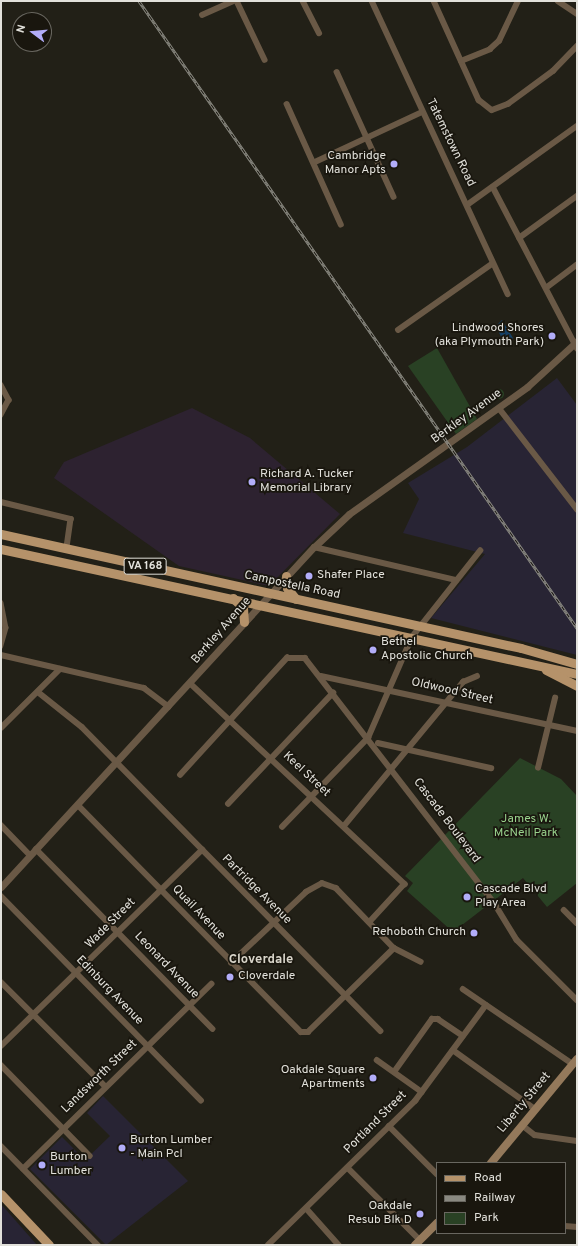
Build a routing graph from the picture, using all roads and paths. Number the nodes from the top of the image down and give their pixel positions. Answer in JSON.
{"nodes":[{"id":1,"x":233,"y":1,"type":"edge"},
{"id":2,"x":237,"y":1,"type":"edge"},
{"id":3,"x":303,"y":1,"type":"edge"},
{"id":4,"x":372,"y":1,"type":"edge"},
{"id":5,"x":434,"y":1,"type":"edge"},
{"id":6,"x":518,"y":1,"type":"edge"},
{"id":7,"x":558,"y":1,"type":"edge"},
{"id":8,"x":577,"y":14,"type":"edge"},
{"id":9,"x":202,"y":15,"type":"dead end"},
{"id":10,"x":318,"y":34,"type":"dead end"},
{"id":11,"x":577,"y":46,"type":"edge"},
{"id":12,"x":265,"y":60,"type":"dead end"},
{"id":13,"x":461,"y":61,"type":"junction"},
{"id":14,"x":337,"y":72,"type":"dead end"},
{"id":15,"x":286,"y":104,"type":"dead end"},
{"id":16,"x":422,"y":112,"type":"junction"},
{"id":17,"x":577,"y":126,"type":"edge"},
{"id":18,"x":367,"y":138,"type":"junction"},
{"id":19,"x":315,"y":162,"type":"junction"},
{"id":20,"x":494,"y":187,"type":"junction"},
{"id":21,"x":577,"y":196,"type":"edge"},
{"id":22,"x":394,"y":197,"type":"dead end"},
{"id":23,"x":467,"y":205,"type":"junction"},
{"id":24,"x":341,"y":224,"type":"dead end"},
{"id":25,"x":519,"y":238,"type":"junction"},
{"id":26,"x":492,"y":264,"type":"junction"},
{"id":27,"x":577,"y":265,"type":"edge"},
{"id":28,"x":546,"y":288,"type":"junction"},
{"id":29,"x":508,"y":294,"type":"dead end"},
{"id":30,"x":398,"y":330,"type":"dead end"},
{"id":31,"x":576,"y":344,"type":"edge"},
{"id":32,"x":1,"y":385,"type":"edge"},
{"id":33,"x":499,"y":408,"type":"junction"},
{"id":34,"x":1,"y":416,"type":"edge"},
{"id":35,"x":1,"y":502,"type":"edge"},
{"id":36,"x":577,"y":508,"type":"edge"},
{"id":37,"x":1,"y":534,"type":"edge"},
{"id":38,"x":314,"y":547,"type":"junction"},
{"id":39,"x":67,"y":548,"type":"junction"},
{"id":40,"x":1,"y":549,"type":"edge"},
{"id":41,"x":480,"y":551,"type":"dead end"},
{"id":42,"x":286,"y":576,"type":"junction"},
{"id":43,"x":456,"y":580,"type":"junction"},
{"id":44,"x":269,"y":593,"type":"junction"},
{"id":45,"x":232,"y":598,"type":"junction"},
{"id":46,"x":296,"y":599,"type":"junction"},
{"id":47,"x":1,"y":603,"type":"edge"},
{"id":48,"x":260,"y":604,"type":"junction"},
{"id":49,"x":244,"y":622,"type":"junction"},
{"id":50,"x":419,"y":626,"type":"junction"},
{"id":51,"x":412,"y":637,"type":"junction"},
{"id":52,"x":1,"y":646,"type":"edge"},
{"id":53,"x":1,"y":655,"type":"edge"},
{"id":54,"x":530,"y":662,"type":"junction"},
{"id":55,"x":577,"y":664,"type":"edge"},
{"id":56,"x":60,"y":669,"type":"junction"},
{"id":57,"x":577,"y":674,"type":"edge"},
{"id":58,"x":321,"y":676,"type":"junction"},
{"id":59,"x":476,"y":676,"type":"dead end"},
{"id":60,"x":191,"y":684,"type":"junction"},
{"id":61,"x":577,"y":686,"type":"edge"},
{"id":62,"x":389,"y":690,"type":"junction"},
{"id":63,"x":38,"y":692,"type":"junction"},
{"id":64,"x":333,"y":693,"type":"junction"},
{"id":65,"x":555,"y":698,"type":"dead end"},
{"id":66,"x":446,"y":702,"type":"junction"},
{"id":67,"x":169,"y":707,"type":"junction"},
{"id":68,"x":231,"y":721,"type":"junction"},
{"id":69,"x":548,"y":725,"type":"junction"},
{"id":70,"x":1,"y":727,"type":"edge"},
{"id":71,"x":577,"y":731,"type":"edge"},
{"id":72,"x":368,"y":738,"type":"junction"},
{"id":73,"x":378,"y":743,"type":"dead end"},
{"id":74,"x":406,"y":751,"type":"junction"},
{"id":75,"x":272,"y":759,"type":"junction"},
{"id":76,"x":117,"y":762,"type":"junction"},
{"id":77,"x":392,"y":768,"type":"junction"},
{"id":78,"x":491,"y":768,"type":"dead end"},
{"id":79,"x":538,"y":768,"type":"dead end"},
{"id":80,"x":180,"y":775,"type":"dead end"},
{"id":81,"x":313,"y":796,"type":"junction"},
{"id":82,"x":228,"y":804,"type":"dead end"},
{"id":83,"x":78,"y":805,"type":"junction"},
{"id":84,"x":1,"y":825,"type":"edge"},
{"id":85,"x":344,"y":826,"type":"junction"},
{"id":86,"x":282,"y":827,"type":"dead end"},
{"id":87,"x":36,"y":848,"type":"junction"},
{"id":88,"x":202,"y":850,"type":"junction"},
{"id":89,"x":30,"y":855,"type":"junction"},
{"id":90,"x":1,"y":887,"type":"edge"},
{"id":91,"x":161,"y":890,"type":"junction"},
{"id":92,"x":1,"y":896,"type":"edge"},
{"id":93,"x":564,"y":910,"type":"dead end"},
{"id":94,"x":273,"y":922,"type":"junction"},
{"id":95,"x":370,"y":922,"type":"junction"},
{"id":96,"x":577,"y":923,"type":"edge"},
{"id":97,"x":118,"y":933,"type":"junction"},
{"id":98,"x":394,"y":948,"type":"junction"},
{"id":99,"x":420,"y":962,"type":"dead end"},
{"id":100,"x":232,"y":963,"type":"junction"},
{"id":101,"x":77,"y":973,"type":"junction"},
{"id":102,"x":1,"y":982,"type":"edge"},
{"id":103,"x":211,"y":984,"type":"dead end"},
{"id":104,"x":463,"y":989,"type":"dead end"},
{"id":105,"x":346,"y":996,"type":"junction"},
{"id":106,"x":577,"y":1000,"type":"edge"},
{"id":107,"x":189,"y":1005,"type":"junction"},
{"id":108,"x":486,"y":1005,"type":"junction"},
{"id":109,"x":34,"y":1014,"type":"junction"},
{"id":110,"x":213,"y":1029,"type":"dead end"},
{"id":111,"x":381,"y":1031,"type":"dead end"},
{"id":112,"x":463,"y":1036,"type":"junction"},
{"id":113,"x":1,"y":1046,"type":"edge"},
{"id":114,"x":146,"y":1047,"type":"junction"},
{"id":115,"x":453,"y":1050,"type":"junction"},
{"id":116,"x":377,"y":1060,"type":"dead end"},
{"id":117,"x":575,"y":1061,"type":"edge"},
{"id":118,"x":1,"y":1065,"type":"edge"},
{"id":119,"x":394,"y":1072,"type":"junction"},
{"id":120,"x":105,"y":1086,"type":"junction"},
{"id":121,"x":422,"y":1092,"type":"junction"},
{"id":122,"x":201,"y":1100,"type":"dead end"},
{"id":123,"x":535,"y":1108,"type":"junction"},
{"id":124,"x":522,"y":1125,"type":"junction"},
{"id":125,"x":389,"y":1126,"type":"junction"},
{"id":126,"x":63,"y":1128,"type":"junction"},
{"id":127,"x":577,"y":1141,"type":"edge"},
{"id":128,"x":1,"y":1146,"type":"edge"},
{"id":129,"x":90,"y":1156,"type":"dead end"},
{"id":130,"x":492,"y":1162,"type":"edge"},
{"id":131,"x":348,"y":1168,"type":"junction"},
{"id":132,"x":23,"y":1169,"type":"junction"},
{"id":133,"x":436,"y":1173,"type":"edge"},
{"id":134,"x":1,"y":1194,"type":"edge"},
{"id":135,"x":307,"y":1209,"type":"junction"},
{"id":136,"x":436,"y":1224,"type":"edge"},
{"id":137,"x":566,"y":1226,"type":"edge"},
{"id":138,"x":577,"y":1227,"type":"edge"},
{"id":139,"x":418,"y":1243,"type":"edge"},
{"id":140,"x":49,"y":1245,"type":"edge"},
{"id":141,"x":98,"y":1245,"type":"edge"},
{"id":142,"x":268,"y":1245,"type":"edge"},
{"id":143,"x":339,"y":1245,"type":"edge"}],
"edges":[{"from":1,"to":9,"type":"street"},
{"from":2,"to":12,"type":"street"},
{"from":3,"to":10,"type":"street"},
{"from":4,"to":16,"type":"street","name":"Tatemstown Road"},
{"from":5,"to":13,"type":"street"},
{"from":6,"to":13,"type":"street"},
{"from":7,"to":8,"type":"street"},
{"from":11,"to":13,"type":"street"},
{"from":14,"to":18,"type":"street"},
{"from":15,"to":19,"type":"street"},
{"from":16,"to":18,"type":"street"},
{"from":16,"to":23,"type":"street","name":"Tatemstown Road"},
{"from":17,"to":20,"type":"street"},
{"from":18,"to":19,"type":"street"},
{"from":18,"to":22,"type":"street"},
{"from":19,"to":24,"type":"street"},
{"from":20,"to":23,"type":"street"},
{"from":20,"to":25,"type":"street"},
{"from":21,"to":25,"type":"street"},
{"from":23,"to":26,"type":"street","name":"Tatemstown Road"},
{"from":25,"to":28,"type":"street"},
{"from":26,"to":29,"type":"street","name":"Tatemstown Road"},
{"from":26,"to":30,"type":"street"},
{"from":27,"to":28,"type":"street"},
{"from":28,"to":31,"type":"street"},
{"from":31,"to":33,"type":"street","name":"Berkley Avenue"},
{"from":32,"to":34,"type":"street"},
{"from":33,"to":36,"type":"street"},
{"from":33,"to":38,"type":"street","name":"Berkley Avenue"},
{"from":35,"to":39,"type":"street"},
{"from":37,"to":39,"type":"main road","name":"Campostella Road","number":"VA 168"},
{"from":38,"to":42,"type":"street","name":"Berkley Avenue"},
{"from":38,"to":43,"type":"street"},
{"from":39,"to":44,"type":"main road","name":"Campostella Road","number":"VA 168"},
{"from":40,"to":45,"type":"main road","name":"Campostella Road","number":"VA 168"},
{"from":41,"to":43,"type":"street"},
{"from":42,"to":44,"type":"street","name":"Berkley Avenue"},
{"from":42,"to":46,"type":"main road"},
{"from":43,"to":50,"type":"street"},
{"from":44,"to":46,"type":"main road","name":"Campostella Road","number":"VA 168"},
{"from":44,"to":48,"type":"street","name":"Berkley Avenue"},
{"from":45,"to":48,"type":"main road","name":"Campostella Road","number":"VA 168"},
{"from":45,"to":49,"type":"main road"},
{"from":46,"to":50,"type":"main road","name":"Campostella Road","number":"VA 168"},
{"from":47,"to":52,"type":"street"},
{"from":48,"to":49,"type":"street","name":"Berkley Avenue"},
{"from":48,"to":51,"type":"main road","name":"Campostella Road","number":"VA 168"},
{"from":49,"to":60,"type":"street","name":"Berkley Avenue"},
{"from":50,"to":51,"type":"street"},
{"from":50,"to":55,"type":"main road","name":"Campostella Road","number":"VA 168"},
{"from":51,"to":54,"type":"main road","name":"Campostella Road","number":"VA 168"},
{"from":51,"to":62,"type":"street"},
{"from":53,"to":56,"type":"street"},
{"from":54,"to":57,"type":"main road","number":"VA 168"},
{"from":54,"to":61,"type":"main road"},
{"from":56,"to":63,"type":"street"},
{"from":56,"to":67,"type":"street"},
{"from":58,"to":62,"type":"street","name":"Oldwood Street"},
{"from":58,"to":64,"type":"street","name":"Cascade Boulevard"},
{"from":58,"to":68,"type":"street","name":"Cascade Boulevard"},
{"from":59,"to":66,"type":"street"},
{"from":60,"to":67,"type":"street","name":"Berkley Avenue"},
{"from":60,"to":68,"type":"street","name":"Keel Street"},
{"from":62,"to":66,"type":"street","name":"Oldwood Street"},
{"from":62,"to":72,"type":"street"},
{"from":63,"to":70,"type":"street"},
{"from":63,"to":76,"type":"street","name":"Partridge Avenue"},
{"from":64,"to":72,"type":"street","name":"Cascade Boulevard"},
{"from":64,"to":75,"type":"street"},
{"from":65,"to":69,"type":"street"},
{"from":66,"to":69,"type":"street","name":"Oldwood Street"},
{"from":66,"to":74,"type":"street"},
{"from":67,"to":76,"type":"street","name":"Berkley Avenue"},
{"from":68,"to":75,"type":"street","name":"Keel Street"},
{"from":68,"to":80,"type":"street"},
{"from":69,"to":71,"type":"street","name":"Oldwood Street"},
{"from":69,"to":79,"type":"street"},
{"from":72,"to":77,"type":"street","name":"Cascade Boulevard"},
{"from":72,"to":81,"type":"street"},
{"from":73,"to":74,"type":"street"},
{"from":74,"to":77,"type":"street"},
{"from":74,"to":78,"type":"street"},
{"from":75,"to":81,"type":"street","name":"Keel Street"},
{"from":75,"to":82,"type":"street"},
{"from":76,"to":83,"type":"street","name":"Berkley Avenue"},
{"from":76,"to":88,"type":"street","name":"Partridge Avenue"},
{"from":77,"to":85,"type":"street"},
{"from":77,"to":106,"type":"street","name":"Cascade Boulevard"},
{"from":81,"to":85,"type":"street","name":"Keel Street"},
{"from":81,"to":86,"type":"street"},
{"from":83,"to":87,"type":"street","name":"Berkley Avenue"},
{"from":83,"to":91,"type":"street","name":"Quail Avenue"},
{"from":84,"to":89,"type":"street"},
{"from":85,"to":95,"type":"street","name":"Keel Street"},
{"from":87,"to":89,"type":"street","name":"Berkley Avenue"},
{"from":87,"to":97,"type":"street","name":"Leonard Avenue"},
{"from":88,"to":91,"type":"street","name":"Wade Street"},
{"from":88,"to":94,"type":"street","name":"Partridge Avenue"},
{"from":89,"to":90,"type":"street","name":"Berkley Avenue"},
{"from":91,"to":97,"type":"street","name":"Wade Street"},
{"from":91,"to":100,"type":"street","name":"Quail Avenue"},
{"from":92,"to":101,"type":"street","name":"Edinburg Avenue"},
{"from":93,"to":96,"type":"street"},
{"from":94,"to":95,"type":"street"},
{"from":94,"to":100,"type":"street"},
{"from":94,"to":105,"type":"street","name":"Partridge Avenue"},
{"from":95,"to":98,"type":"street"},
{"from":97,"to":101,"type":"street","name":"Wade Street"},
{"from":97,"to":107,"type":"street","name":"Leonard Avenue"},
{"from":98,"to":99,"type":"street"},
{"from":98,"to":105,"type":"street"},
{"from":100,"to":105,"type":"street","name":"Quail Avenue"},
{"from":101,"to":109,"type":"street","name":"Wade Street"},
{"from":101,"to":114,"type":"street","name":"Edinburg Avenue"},
{"from":102,"to":109,"type":"street"},
{"from":103,"to":107,"type":"street","name":"Landsworth Street"},
{"from":104,"to":108,"type":"street"},
{"from":105,"to":111,"type":"street","name":"Partridge Avenue"},
{"from":107,"to":110,"type":"street","name":"Leonard Avenue"},
{"from":107,"to":114,"type":"street","name":"Landsworth Street"},
{"from":108,"to":112,"type":"street","name":"Portland Street"},
{"from":108,"to":117,"type":"street"},
{"from":109,"to":113,"type":"street","name":"Wade Street"},
{"from":109,"to":120,"type":"street"},
{"from":112,"to":115,"type":"street","name":"Portland Street"},
{"from":112,"to":119,"type":"street"},
{"from":114,"to":120,"type":"street","name":"Landsworth Street"},
{"from":114,"to":122,"type":"street","name":"Edinburg Avenue"},
{"from":115,"to":121,"type":"street","name":"Portland Street"},
{"from":115,"to":123,"type":"street"},
{"from":116,"to":119,"type":"street"},
{"from":117,"to":123,"type":"main road","name":"Liberty Street"},
{"from":118,"to":126,"type":"street"},
{"from":119,"to":121,"type":"street"},
{"from":120,"to":126,"type":"street","name":"Landsworth Street"},
{"from":121,"to":125,"type":"street","name":"Portland Street"},
{"from":123,"to":124,"type":"main road","name":"Liberty Street"},
{"from":124,"to":127,"type":"street"},
{"from":124,"to":130,"type":"main road","name":"Liberty Street"},
{"from":125,"to":131,"type":"street","name":"Portland Street"},
{"from":125,"to":133,"type":"street"},
{"from":126,"to":129,"type":"street"},
{"from":126,"to":132,"type":"street","name":"Landsworth Street"},
{"from":128,"to":132,"type":"street"},
{"from":131,"to":135,"type":"street","name":"Portland Street"},
{"from":131,"to":139,"type":"street"},
{"from":132,"to":141,"type":"street"},
{"from":134,"to":140,"type":"main road"},
{"from":135,"to":142,"type":"street","name":"Portland Street"},
{"from":135,"to":143,"type":"street"},
{"from":136,"to":139,"type":"main road"},
{"from":137,"to":138,"type":"street"}]}
